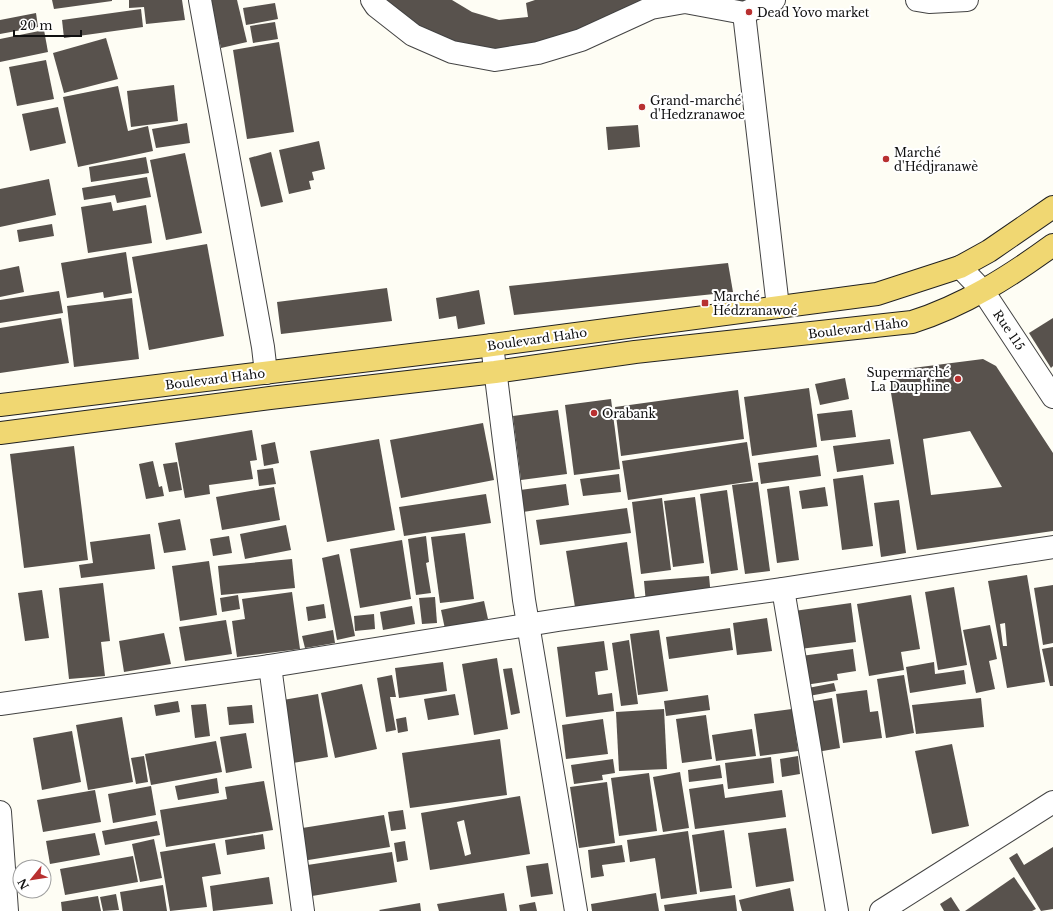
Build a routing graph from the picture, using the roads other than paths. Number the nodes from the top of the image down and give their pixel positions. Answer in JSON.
{"nodes":[{"id":1,"x":200,"y":0,"type":"edge"},
{"id":2,"x":372,"y":0,"type":"edge"},
{"id":3,"x":774,"y":0,"type":"edge"},
{"id":4,"x":918,"y":0,"type":"edge"},
{"id":5,"x":967,"y":0,"type":"edge"},
{"id":6,"x":744,"y":13,"type":"junction"},
{"id":7,"x":1053,"y":207,"type":"edge"},
{"id":8,"x":1053,"y":245,"type":"edge"},
{"id":9,"x":960,"y":267,"type":"junction"},
{"id":10,"x":983,"y":291,"type":"junction"},
{"id":11,"x":778,"y":307,"type":"junction"},
{"id":12,"x":492,"y":344,"type":"junction"},
{"id":13,"x":495,"y":372,"type":"junction"},
{"id":14,"x":266,"y":373,"type":"junction"},
{"id":15,"x":1053,"y":397,"type":"edge"},
{"id":16,"x":0,"y":405,"type":"edge"},
{"id":17,"x":0,"y":433,"type":"edge"},
{"id":18,"x":1053,"y":547,"type":"edge"},
{"id":19,"x":783,"y":588,"type":"junction"},
{"id":20,"x":528,"y":626,"type":"junction"},
{"id":21,"x":270,"y":666,"type":"junction"},
{"id":22,"x":0,"y":704,"type":"edge"},
{"id":23,"x":1053,"y":802,"type":"edge"},
{"id":24,"x":0,"y":812,"type":"edge"},
{"id":25,"x":7,"y":911,"type":"edge"},
{"id":26,"x":304,"y":911,"type":"edge"},
{"id":27,"x":576,"y":911,"type":"edge"},
{"id":28,"x":837,"y":911,"type":"edge"},
{"id":29,"x":881,"y":911,"type":"edge"}],
"edges":[{"from":1,"to":14,"type":"street"},
{"from":2,"to":6,"type":"street"},
{"from":3,"to":6,"type":"street"},
{"from":4,"to":5,"type":"street"},
{"from":6,"to":11,"type":"street"},
{"from":7,"to":9,"type":"main road","name":"Boulevard Haho"},
{"from":8,"to":10,"type":"main road","name":"Boulevard Haho"},
{"from":9,"to":10,"type":"street","name":"Rue 115"},
{"from":9,"to":11,"type":"main road","name":"Boulevard Haho"},
{"from":10,"to":13,"type":"main road","name":"Boulevard Haho"},
{"from":10,"to":15,"type":"street","name":"Rue 115"},
{"from":11,"to":12,"type":"main road","name":"Boulevard Haho"},
{"from":12,"to":13,"type":"street"},
{"from":12,"to":14,"type":"main road","name":"Boulevard Haho"},
{"from":13,"to":17,"type":"main road","name":"Boulevard Haho"},
{"from":13,"to":20,"type":"street"},
{"from":14,"to":16,"type":"main road","name":"Boulevard Haho"},
{"from":18,"to":19,"type":"street"},
{"from":19,"to":20,"type":"street"},
{"from":19,"to":28,"type":"street"},
{"from":20,"to":21,"type":"street"},
{"from":20,"to":27,"type":"street"},
{"from":21,"to":22,"type":"street"},
{"from":21,"to":26,"type":"street"},
{"from":23,"to":29,"type":"street"},
{"from":24,"to":25,"type":"street"}]}
